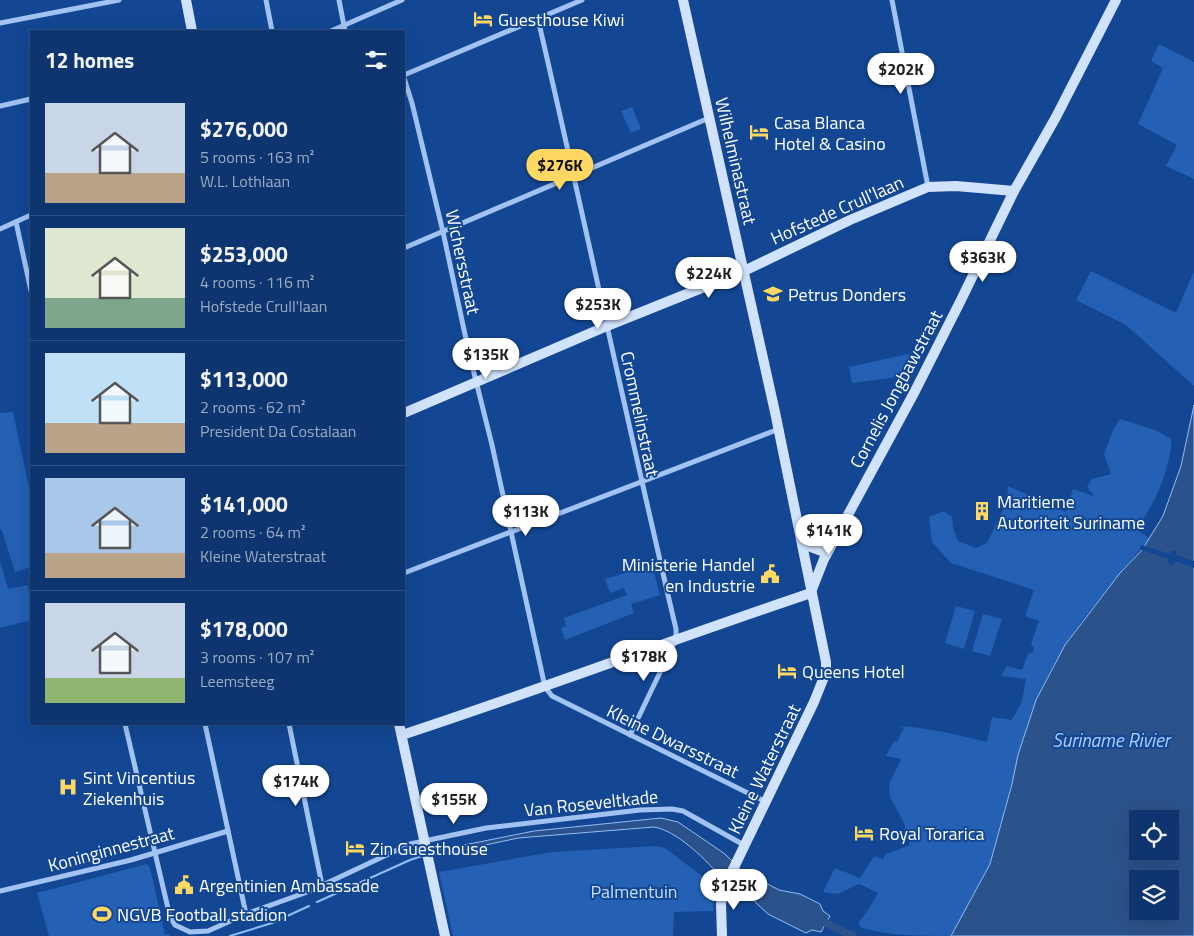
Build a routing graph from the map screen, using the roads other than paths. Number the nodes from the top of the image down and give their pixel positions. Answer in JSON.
{"nodes":[{"id":1,"x":119,"y":0,"type":"edge"},
{"id":2,"x":186,"y":0,"type":"edge"},
{"id":3,"x":266,"y":0,"type":"edge"},
{"id":4,"x":339,"y":0,"type":"edge"},
{"id":5,"x":402,"y":0,"type":"edge"},
{"id":6,"x":582,"y":0,"type":"edge"},
{"id":7,"x":683,"y":0,"type":"edge"},
{"id":8,"x":892,"y":0,"type":"edge"},
{"id":9,"x":1115,"y":0,"type":"edge"},
{"id":10,"x":538,"y":19,"type":"junction"},
{"id":11,"x":0,"y":23,"type":"edge"},
{"id":12,"x":344,"y":28,"type":"edge"},
{"id":13,"x":192,"y":30,"type":"edge"},
{"id":14,"x":272,"y":30,"type":"edge"},
{"id":15,"x":405,"y":77,"type":"edge"},
{"id":16,"x":405,"y":80,"type":"edge"},
{"id":17,"x":30,"y":99,"type":"edge"},
{"id":18,"x":0,"y":106,"type":"edge"},
{"id":19,"x":710,"y":118,"type":"junction"},
{"id":20,"x":574,"y":174,"type":"junction"},
{"id":21,"x":928,"y":187,"type":"junction"},
{"id":22,"x":1014,"y":190,"type":"junction"},
{"id":23,"x":30,"y":215,"type":"edge"},
{"id":24,"x":16,"y":222,"type":"junction"},
{"id":25,"x":0,"y":229,"type":"edge"},
{"id":26,"x":443,"y":232,"type":"junction"},
{"id":27,"x":405,"y":248,"type":"edge"},
{"id":28,"x":744,"y":271,"type":"junction"},
{"id":29,"x":30,"y":286,"type":"edge"},
{"id":30,"x":607,"y":326,"type":"junction"},
{"id":31,"x":476,"y":383,"type":"junction"},
{"id":32,"x":405,"y":413,"type":"edge"},
{"id":33,"x":778,"y":429,"type":"junction"},
{"id":34,"x":641,"y":481,"type":"junction"},
{"id":35,"x":511,"y":532,"type":"junction"},
{"id":36,"x":836,"y":537,"type":"junction"},
{"id":37,"x":805,"y":542,"type":"junction"},
{"id":38,"x":826,"y":556,"type":"junction"},
{"id":39,"x":405,"y":573,"type":"edge"},
{"id":40,"x":811,"y":593,"type":"junction"},
{"id":41,"x":676,"y":638,"type":"junction"},
{"id":42,"x":546,"y":687,"type":"junction"},
{"id":43,"x":125,"y":725,"type":"edge"},
{"id":44,"x":205,"y":725,"type":"edge"},
{"id":45,"x":289,"y":725,"type":"edge"},
{"id":46,"x":399,"y":725,"type":"edge"},
{"id":47,"x":630,"y":735,"type":"junction"},
{"id":48,"x":402,"y":736,"type":"junction"},
{"id":49,"x":766,"y":802,"type":"junction"},
{"id":50,"x":228,"y":831,"type":"junction"},
{"id":51,"x":426,"y":843,"type":"junction"},
{"id":52,"x":744,"y":845,"type":"junction"},
{"id":53,"x":154,"y":852,"type":"junction"},
{"id":54,"x":322,"y":885,"type":"junction"},
{"id":55,"x":0,"y":891,"type":"edge"},
{"id":56,"x":246,"y":914,"type":"junction"},
{"id":57,"x":209,"y":934,"type":"edge"},
{"id":58,"x":446,"y":936,"type":"edge"},
{"id":59,"x":722,"y":936,"type":"edge"}],
"edges":[{"from":1,"to":11,"type":"street"},
{"from":2,"to":13,"type":"street"},
{"from":3,"to":14,"type":"street"},
{"from":4,"to":12,"type":"street"},
{"from":5,"to":12,"type":"street"},
{"from":6,"to":10,"type":"street"},
{"from":7,"to":19,"type":"street","name":"Wilhelminastraat"},
{"from":8,"to":21,"type":"street"},
{"from":9,"to":22,"type":"street","name":"Cornelis Jongbawstraat"},
{"from":10,"to":15,"type":"street"},
{"from":10,"to":20,"type":"street","name":"Crommelinstraat"},
{"from":16,"to":26,"type":"street","name":"Wichersstraat"},
{"from":17,"to":18,"type":"street"},
{"from":19,"to":20,"type":"street"},
{"from":19,"to":28,"type":"street","name":"Wilhelminastraat"},
{"from":20,"to":26,"type":"street"},
{"from":20,"to":30,"type":"street","name":"Crommelinstraat"},
{"from":21,"to":22,"type":"street","name":"Hofstede Crull'laan"},
{"from":21,"to":28,"type":"street","name":"Hofstede Crull'laan"},
{"from":22,"to":36,"type":"street","name":"Cornelis Jongbawstraat"},
{"from":23,"to":24,"type":"street"},
{"from":24,"to":25,"type":"street"},
{"from":24,"to":29,"type":"street"},
{"from":26,"to":27,"type":"street"},
{"from":26,"to":31,"type":"street","name":"Wichersstraat"},
{"from":28,"to":30,"type":"street","name":"Hofstede Crull'laan"},
{"from":28,"to":33,"type":"street","name":"Wilhelminastraat"},
{"from":30,"to":31,"type":"street","name":"Hofstede Crull'laan"},
{"from":30,"to":34,"type":"street","name":"Crommelinstraat"},
{"from":31,"to":32,"type":"street","name":"Hofstede Crull'laan"},
{"from":31,"to":35,"type":"street","name":"Wichersstraat"},
{"from":33,"to":34,"type":"street"},
{"from":33,"to":37,"type":"street","name":"Wilhelminastraat"},
{"from":34,"to":35,"type":"street"},
{"from":34,"to":41,"type":"street","name":"Crommelinstraat"},
{"from":35,"to":39,"type":"street"},
{"from":35,"to":42,"type":"street","name":"Wichersstraat"},
{"from":36,"to":37,"type":"street"},
{"from":36,"to":38,"type":"street","name":"Cornelis Jongbawstraat"},
{"from":37,"to":38,"type":"street"},
{"from":37,"to":40,"type":"street","name":"Kleine Waterstraat"},
{"from":38,"to":40,"type":"street"},
{"from":40,"to":41,"type":"street"},
{"from":40,"to":49,"type":"street","name":"Kleine Waterstraat"},
{"from":41,"to":42,"type":"street"},
{"from":41,"to":47,"type":"street"},
{"from":42,"to":47,"type":"street","name":"Kleine Dwarsstraat"},
{"from":42,"to":48,"type":"street"},
{"from":43,"to":53,"type":"street"},
{"from":44,"to":50,"type":"street"},
{"from":45,"to":54,"type":"street"},
{"from":46,"to":48,"type":"street"},
{"from":47,"to":49,"type":"street","name":"Kleine Dwarsstraat"},
{"from":48,"to":51,"type":"street"},
{"from":49,"to":52,"type":"street","name":"Kleine Waterstraat"},
{"from":50,"to":53,"type":"street","name":"Koninginnestraat"},
{"from":50,"to":56,"type":"street"},
{"from":51,"to":52,"type":"street","name":"Van Roseveltkade"},
{"from":51,"to":54,"type":"street","name":"Van Roseveltkade"},
{"from":51,"to":58,"type":"street"},
{"from":52,"to":59,"type":"street","name":"Kleine Waterstraat"},
{"from":53,"to":55,"type":"street","name":"Koninginnestraat"},
{"from":53,"to":57,"type":"street","name":"Van Roseveltkade"},
{"from":54,"to":56,"type":"street","name":"Van Roseveltkade"},
{"from":56,"to":57,"type":"street","name":"Van Roseveltkade"}]}
